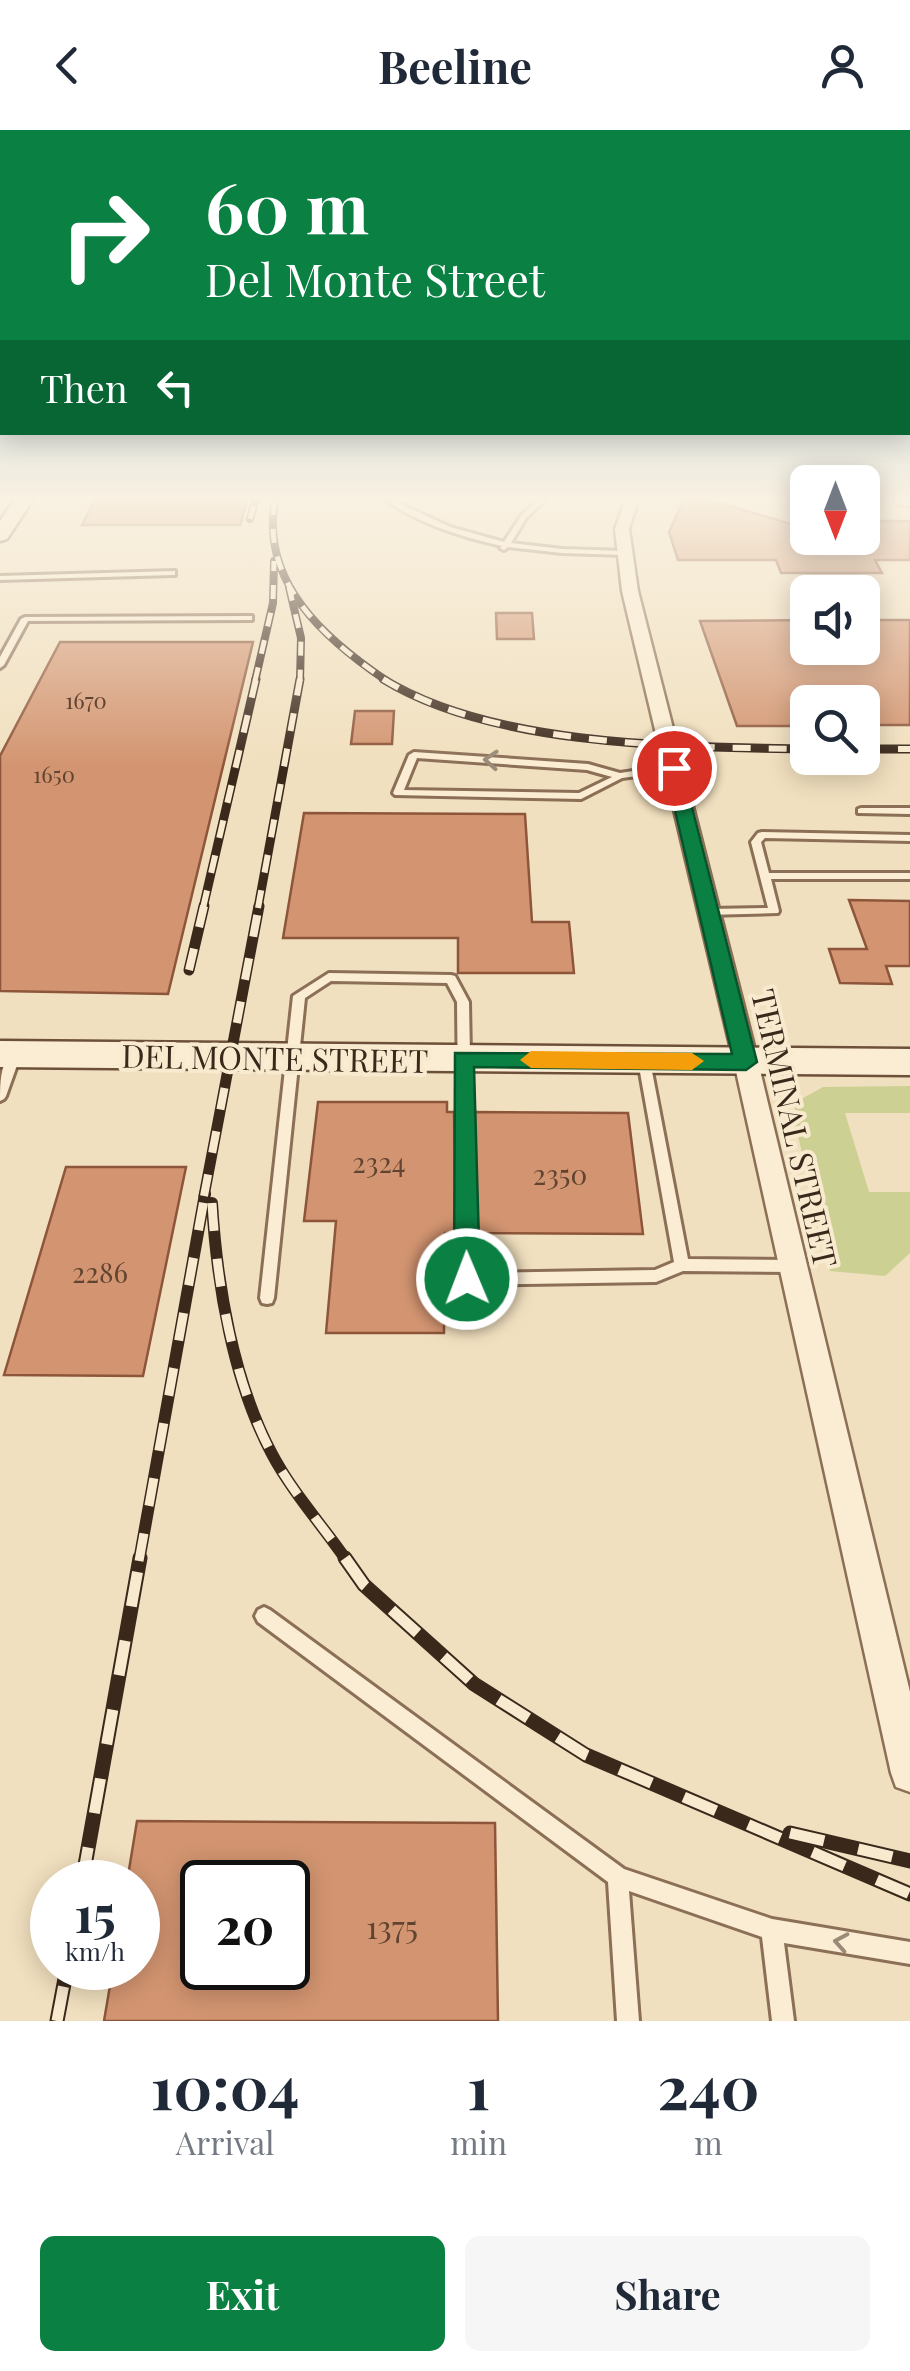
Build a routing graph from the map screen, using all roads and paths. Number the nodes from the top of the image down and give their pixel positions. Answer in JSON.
{"nodes":[{"id":1,"x":634,"y":589,"type":"edge"},
{"id":2,"x":249,"y":618,"type":"dead end"},
{"id":3,"x":0,"y":665,"type":"edge"},
{"id":4,"x":674,"y":768,"type":"junction"},
{"id":5,"x":620,"y":776,"type":"junction"},
{"id":6,"x":860,"y":811,"type":"dead end"},
{"id":7,"x":910,"y":811,"type":"edge"},
{"id":8,"x":910,"y":838,"type":"edge"},
{"id":9,"x":766,"y":876,"type":"junction"},
{"id":10,"x":910,"y":876,"type":"edge"},
{"id":11,"x":710,"y":914,"type":"junction"},
{"id":12,"x":7,"y":1054,"type":"edge"},
{"id":13,"x":291,"y":1057,"type":"junction"},
{"id":14,"x":463,"y":1059,"type":"junction"},
{"id":15,"x":644,"y":1061,"type":"junction"},
{"id":16,"x":746,"y":1062,"type":"junction"},
{"id":17,"x":910,"y":1062,"type":"edge"},
{"id":18,"x":0,"y":1096,"type":"edge"},
{"id":19,"x":682,"y":1265,"type":"junction"},
{"id":20,"x":792,"y":1266,"type":"junction"},
{"id":21,"x":266,"y":1298,"type":"dead end"},
{"id":22,"x":264,"y":1616,"type":"dead end"},
{"id":23,"x":910,"y":1773,"type":"edge"},
{"id":24,"x":618,"y":1876,"type":"junction"},
{"id":25,"x":772,"y":1930,"type":"junction"},
{"id":26,"x":910,"y":1954,"type":"edge"},
{"id":27,"x":628,"y":2021,"type":"edge"},
{"id":28,"x":782,"y":2021,"type":"edge"}],
"edges":[{"from":1,"to":4,"type":"street","name":"TERMINAL STREET"},
{"from":2,"to":3,"type":"lane"},
{"from":4,"to":5,"type":"lane"},
{"from":4,"to":11,"type":"street","name":"TERMINAL STREET"},
{"from":5,"to":5,"type":"lane","one_way":true},
{"from":6,"to":7,"type":"lane"},
{"from":8,"to":9,"type":"lane"},
{"from":9,"to":10,"type":"lane"},
{"from":9,"to":11,"type":"lane"},
{"from":11,"to":16,"type":"street","name":"TERMINAL STREET"},
{"from":12,"to":13,"type":"street","name":"DEL MONTE STREET"},
{"from":12,"to":18,"type":"lane"},
{"from":13,"to":14,"type":"street","name":"DEL MONTE STREET"},
{"from":13,"to":14,"type":"lane"},
{"from":13,"to":21,"type":"lane"},
{"from":14,"to":15,"type":"street","name":"DEL MONTE STREET"},
{"from":14,"to":19,"type":"lane"},
{"from":15,"to":16,"type":"street","name":"DEL MONTE STREET"},
{"from":15,"to":19,"type":"lane"},
{"from":16,"to":17,"type":"street","name":"DEL MONTE STREET"},
{"from":16,"to":20,"type":"street","name":"TERMINAL STREET"},
{"from":19,"to":20,"type":"lane"},
{"from":20,"to":23,"type":"street","name":"TERMINAL STREET"},
{"from":22,"to":24,"type":"lane"},
{"from":24,"to":25,"type":"lane"},
{"from":24,"to":27,"type":"lane"},
{"from":26,"to":25,"type":"lane","one_way":true},
{"from":25,"to":28,"type":"lane"}]}
